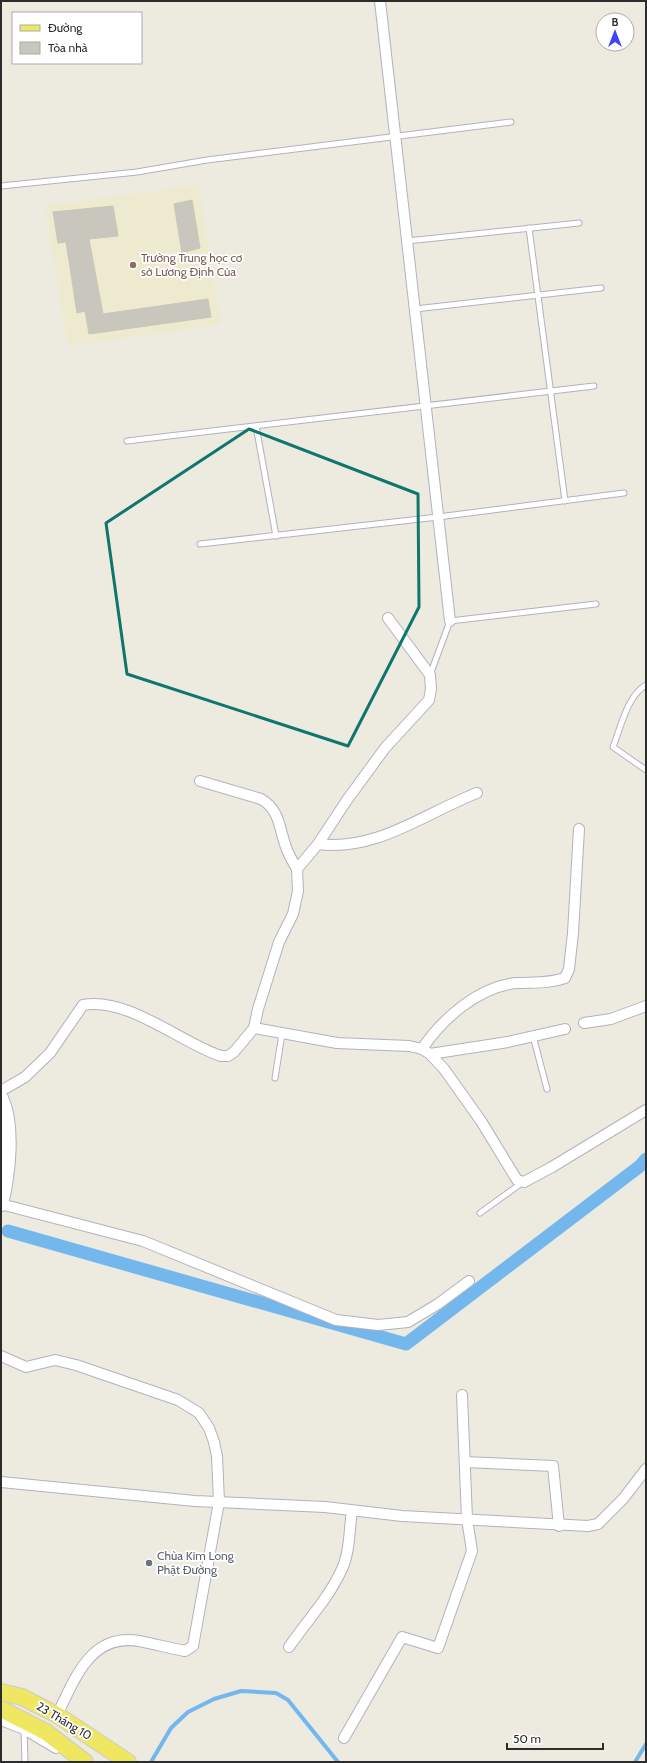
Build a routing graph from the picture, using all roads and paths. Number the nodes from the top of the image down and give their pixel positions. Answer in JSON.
{"nodes":[{"id":1,"x":380,"y":1,"type":"edge"},
{"id":2,"x":511,"y":122,"type":"dead end"},
{"id":3,"x":396,"y":136,"type":"junction"},
{"id":4,"x":1,"y":186,"type":"edge"},
{"id":5,"x":579,"y":223,"type":"dead end"},
{"id":6,"x":529,"y":228,"type":"junction"},
{"id":7,"x":407,"y":241,"type":"junction"},
{"id":8,"x":601,"y":288,"type":"dead end"},
{"id":9,"x":538,"y":295,"type":"junction"},
{"id":10,"x":415,"y":309,"type":"junction"},
{"id":11,"x":594,"y":386,"type":"dead end"},
{"id":12,"x":550,"y":392,"type":"junction"},
{"id":13,"x":426,"y":406,"type":"junction"},
{"id":14,"x":256,"y":426,"type":"junction"},
{"id":15,"x":127,"y":441,"type":"dead end"},
{"id":16,"x":624,"y":493,"type":"dead end"},
{"id":17,"x":565,"y":501,"type":"junction"},
{"id":18,"x":438,"y":517,"type":"junction"},
{"id":19,"x":276,"y":536,"type":"junction"},
{"id":20,"x":200,"y":544,"type":"dead end"},
{"id":21,"x":596,"y":604,"type":"dead end"},
{"id":22,"x":388,"y":618,"type":"dead end"},
{"id":23,"x":450,"y":621,"type":"junction"},
{"id":24,"x":430,"y":675,"type":"junction"},
{"id":25,"x":646,"y":685,"type":"edge"},
{"id":26,"x":646,"y":770,"type":"edge"},
{"id":27,"x":200,"y":781,"type":"dead end"},
{"id":28,"x":477,"y":793,"type":"dead end"},
{"id":29,"x":579,"y":829,"type":"dead end"},
{"id":30,"x":318,"y":844,"type":"junction"},
{"id":31,"x":297,"y":869,"type":"junction"},
{"id":32,"x":646,"y":1006,"type":"edge"},
{"id":33,"x":584,"y":1023,"type":"dead end"},
{"id":34,"x":254,"y":1028,"type":"junction"},
{"id":35,"x":565,"y":1029,"type":"dead end"},
{"id":36,"x":282,"y":1034,"type":"junction"},
{"id":37,"x":533,"y":1036,"type":"junction"},
{"id":38,"x":426,"y":1051,"type":"junction"},
{"id":39,"x":275,"y":1078,"type":"dead end"},
{"id":40,"x":547,"y":1089,"type":"dead end"},
{"id":41,"x":1,"y":1091,"type":"edge"},
{"id":42,"x":1,"y":1098,"type":"edge"},
{"id":43,"x":646,"y":1110,"type":"edge"},
{"id":44,"x":524,"y":1182,"type":"junction"},
{"id":45,"x":1,"y":1204,"type":"edge"},
{"id":46,"x":480,"y":1213,"type":"dead end"},
{"id":47,"x":469,"y":1281,"type":"dead end"},
{"id":48,"x":1,"y":1356,"type":"edge"},
{"id":49,"x":462,"y":1395,"type":"dead end"},
{"id":50,"x":465,"y":1462,"type":"junction"},
{"id":51,"x":646,"y":1469,"type":"edge"},
{"id":52,"x":1,"y":1482,"type":"edge"},
{"id":53,"x":218,"y":1502,"type":"junction"},
{"id":54,"x":352,"y":1511,"type":"junction"},
{"id":55,"x":467,"y":1519,"type":"junction"},
{"id":56,"x":559,"y":1526,"type":"junction"},
{"id":57,"x":289,"y":1647,"type":"dead end"},
{"id":58,"x":1,"y":1684,"type":"edge"},
{"id":59,"x":1,"y":1692,"type":"edge"},
{"id":60,"x":22,"y":1697,"type":"junction"},
{"id":61,"x":1,"y":1709,"type":"edge"},
{"id":62,"x":56,"y":1715,"type":"junction"},
{"id":63,"x":1,"y":1720,"type":"edge"},
{"id":64,"x":24,"y":1729,"type":"junction"},
{"id":65,"x":344,"y":1738,"type":"dead end"},
{"id":66,"x":82,"y":1760,"type":"edge"},
{"id":67,"x":127,"y":1761,"type":"edge"},
{"id":68,"x":25,"y":1762,"type":"edge"}],
"edges":[{"from":1,"to":3,"type":"street"},
{"from":2,"to":3,"type":"lane"},
{"from":3,"to":4,"type":"lane"},
{"from":3,"to":7,"type":"street"},
{"from":5,"to":6,"type":"lane"},
{"from":6,"to":7,"type":"lane"},
{"from":6,"to":9,"type":"lane"},
{"from":7,"to":10,"type":"street"},
{"from":8,"to":9,"type":"lane"},
{"from":9,"to":10,"type":"lane"},
{"from":9,"to":12,"type":"lane"},
{"from":10,"to":13,"type":"street"},
{"from":11,"to":12,"type":"lane"},
{"from":12,"to":13,"type":"lane"},
{"from":12,"to":17,"type":"lane"},
{"from":13,"to":14,"type":"lane"},
{"from":13,"to":18,"type":"street"},
{"from":14,"to":15,"type":"lane"},
{"from":14,"to":19,"type":"lane"},
{"from":16,"to":17,"type":"lane"},
{"from":17,"to":18,"type":"lane"},
{"from":18,"to":19,"type":"lane"},
{"from":18,"to":23,"type":"street"},
{"from":19,"to":20,"type":"lane"},
{"from":21,"to":23,"type":"lane"},
{"from":22,"to":24,"type":"street"},
{"from":23,"to":24,"type":"lane"},
{"from":24,"to":30,"type":"street"},
{"from":25,"to":26,"type":"lane"},
{"from":27,"to":31,"type":"street"},
{"from":28,"to":30,"type":"street"},
{"from":29,"to":38,"type":"street"},
{"from":30,"to":31,"type":"street"},
{"from":31,"to":34,"type":"street"},
{"from":32,"to":33,"type":"street"},
{"from":34,"to":36,"type":"street"},
{"from":34,"to":41,"type":"street"},
{"from":35,"to":37,"type":"street"},
{"from":36,"to":38,"type":"street"},
{"from":36,"to":39,"type":"lane"},
{"from":37,"to":38,"type":"street"},
{"from":37,"to":40,"type":"lane"},
{"from":38,"to":44,"type":"street"},
{"from":42,"to":45,"type":"street"},
{"from":43,"to":44,"type":"street"},
{"from":44,"to":46,"type":"lane"},
{"from":45,"to":47,"type":"street"},
{"from":48,"to":53,"type":"street"},
{"from":49,"to":50,"type":"street"},
{"from":50,"to":55,"type":"street"},
{"from":50,"to":56,"type":"street"},
{"from":51,"to":56,"type":"street"},
{"from":52,"to":53,"type":"street"},
{"from":53,"to":54,"type":"street"},
{"from":53,"to":62,"type":"street"},
{"from":54,"to":55,"type":"street"},
{"from":54,"to":57,"type":"street"},
{"from":55,"to":56,"type":"street"},
{"from":55,"to":65,"type":"street"},
{"from":58,"to":60,"type":"street","name":"23 Tháng 10"},
{"from":59,"to":60,"type":"main road"},
{"from":60,"to":62,"type":"main road","name":"23 Tháng 10"},
{"from":61,"to":66,"type":"main road"},
{"from":62,"to":67,"type":"main road","name":"23 Tháng 10"},
{"from":63,"to":64,"type":"street","name":"23 Tháng 10"},
{"from":64,"to":66,"type":"street","name":"23 Tháng 10"},
{"from":64,"to":68,"type":"lane"}]}
